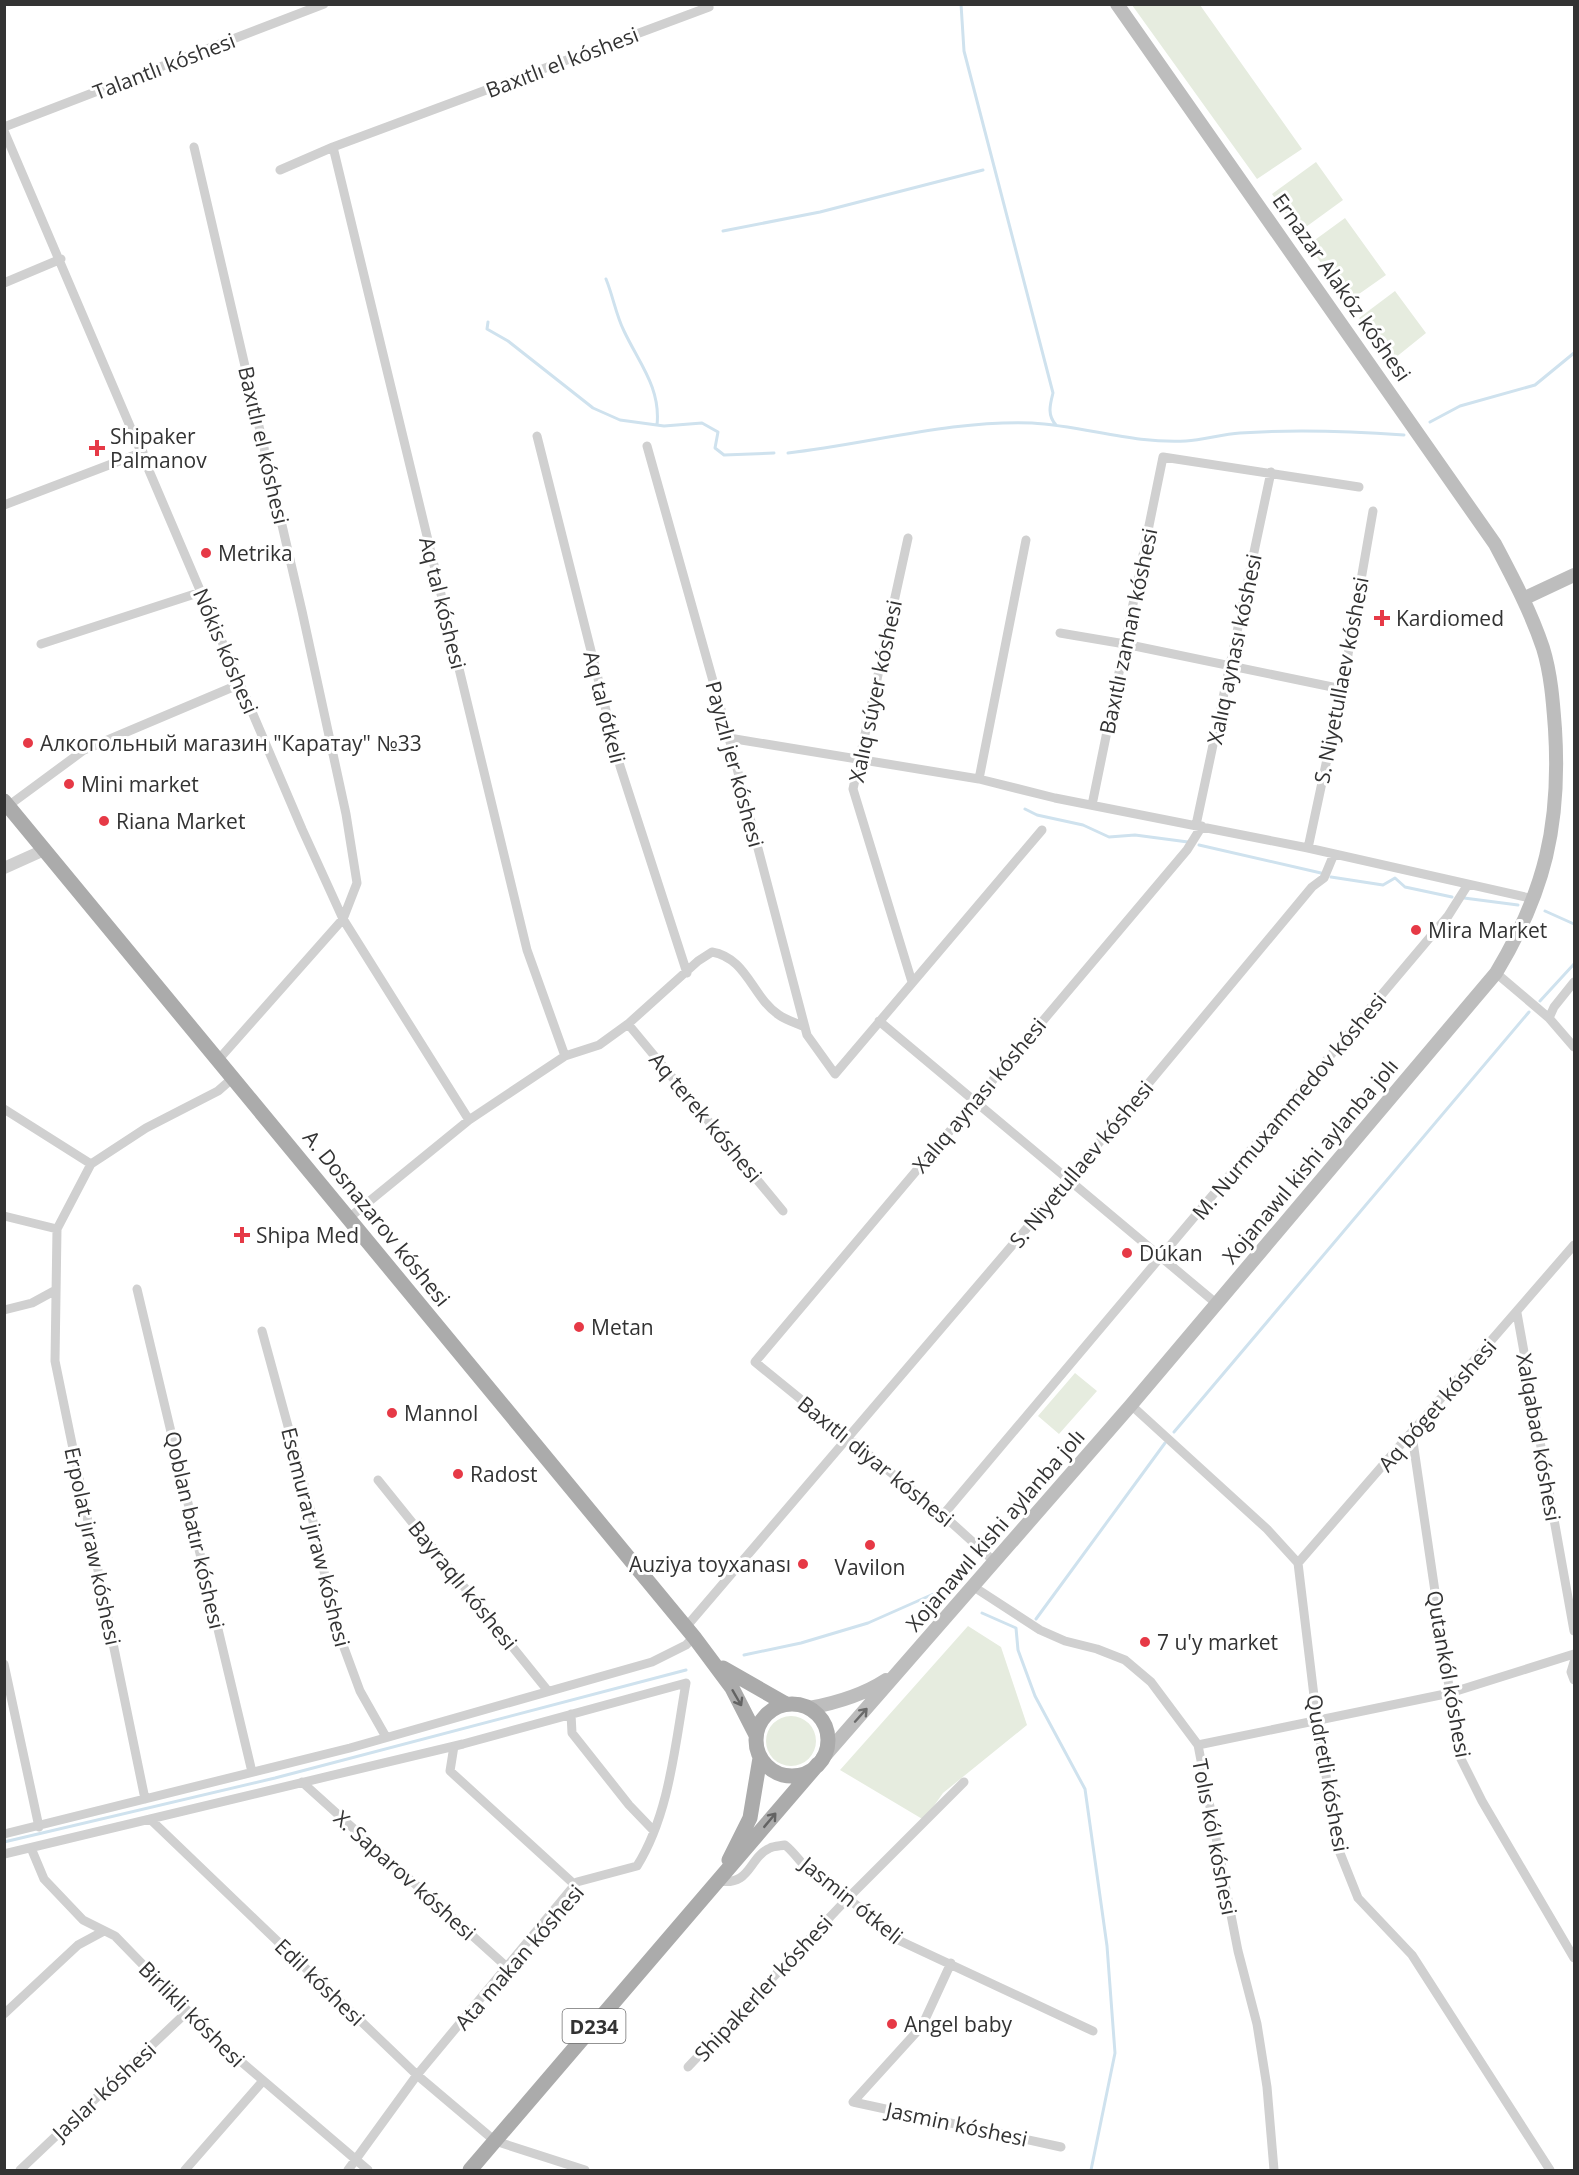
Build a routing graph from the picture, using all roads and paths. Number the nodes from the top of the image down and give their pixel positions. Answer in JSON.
{"nodes":[{"id":1,"x":324,"y":4,"type":"edge"},
{"id":2,"x":708,"y":4,"type":"edge"},
{"id":3,"x":1117,"y":4,"type":"edge"},
{"id":4,"x":4,"y":129,"type":"edge"},
{"id":5,"x":194,"y":147,"type":"dead end"},
{"id":6,"x":333,"y":147,"type":"junction"},
{"id":7,"x":280,"y":170,"type":"dead end"},
{"id":8,"x":61,"y":259,"type":"junction"},
{"id":9,"x":4,"y":283,"type":"edge"},
{"id":10,"x":537,"y":436,"type":"dead end"},
{"id":11,"x":647,"y":447,"type":"dead end"},
{"id":12,"x":143,"y":452,"type":"junction"},
{"id":13,"x":1271,"y":472,"type":"junction"},
{"id":14,"x":1359,"y":487,"type":"dead end"},
{"id":15,"x":4,"y":505,"type":"edge"},
{"id":16,"x":1373,"y":511,"type":"dead end"},
{"id":17,"x":908,"y":537,"type":"dead end"},
{"id":18,"x":1026,"y":540,"type":"dead end"},
{"id":19,"x":1575,"y":574,"type":"edge"},
{"id":20,"x":201,"y":592,"type":"junction"},
{"id":21,"x":1523,"y":599,"type":"junction"},
{"id":22,"x":1060,"y":633,"type":"dead end"},
{"id":23,"x":41,"y":644,"type":"dead end"},
{"id":24,"x":1125,"y":644,"type":"junction"},
{"id":25,"x":1231,"y":666,"type":"junction"},
{"id":26,"x":240,"y":684,"type":"junction"},
{"id":27,"x":1342,"y":689,"type":"junction"},
{"id":28,"x":729,"y":738,"type":"junction"},
{"id":29,"x":859,"y":759,"type":"junction"},
{"id":30,"x":979,"y":779,"type":"junction"},
{"id":31,"x":6,"y":804,"type":"edge"},
{"id":32,"x":1092,"y":805,"type":"junction"},
{"id":33,"x":1199,"y":826,"type":"junction"},
{"id":34,"x":1042,"y":830,"type":"dead end"},
{"id":35,"x":1308,"y":848,"type":"junction"},
{"id":36,"x":44,"y":850,"type":"junction"},
{"id":37,"x":1334,"y":854,"type":"junction"},
{"id":38,"x":4,"y":868,"type":"edge"},
{"id":39,"x":1467,"y":886,"type":"junction"},
{"id":40,"x":1534,"y":899,"type":"junction"},
{"id":41,"x":343,"y":919,"type":"junction"},
{"id":42,"x":687,"y":973,"type":"junction"},
{"id":43,"x":1496,"y":973,"type":"junction"},
{"id":44,"x":912,"y":982,"type":"junction"},
{"id":45,"x":1575,"y":982,"type":"edge"},
{"id":46,"x":1549,"y":1018,"type":"junction"},
{"id":47,"x":879,"y":1021,"type":"junction"},
{"id":48,"x":628,"y":1024,"type":"junction"},
{"id":49,"x":805,"y":1027,"type":"junction"},
{"id":50,"x":1575,"y":1047,"type":"edge"},
{"id":51,"x":565,"y":1056,"type":"junction"},
{"id":52,"x":219,"y":1059,"type":"junction"},
{"id":53,"x":234,"y":1077,"type":"junction"},
{"id":54,"x":974,"y":1101,"type":"junction"},
{"id":55,"x":4,"y":1109,"type":"edge"},
{"id":56,"x":469,"y":1120,"type":"junction"},
{"id":57,"x":91,"y":1164,"type":"junction"},
{"id":58,"x":1068,"y":1180,"type":"junction"},
{"id":59,"x":783,"y":1210,"type":"dead end"},
{"id":60,"x":4,"y":1216,"type":"edge"},
{"id":61,"x":350,"y":1217,"type":"junction"},
{"id":62,"x":57,"y":1229,"type":"junction"},
{"id":63,"x":1575,"y":1245,"type":"edge"},
{"id":64,"x":1161,"y":1258,"type":"junction"},
{"id":65,"x":137,"y":1289,"type":"dead end"},
{"id":66,"x":54,"y":1291,"type":"junction"},
{"id":67,"x":1217,"y":1304,"type":"junction"},
{"id":68,"x":4,"y":1310,"type":"edge"},
{"id":69,"x":1517,"y":1313,"type":"junction"},
{"id":70,"x":262,"y":1331,"type":"dead end"},
{"id":71,"x":754,"y":1362,"type":"joint"},
{"id":72,"x":1131,"y":1405,"type":"junction"},
{"id":73,"x":1412,"y":1435,"type":"junction"},
{"id":74,"x":849,"y":1438,"type":"junction"},
{"id":75,"x":378,"y":1480,"type":"dead end"},
{"id":76,"x":943,"y":1515,"type":"junction"},
{"id":77,"x":996,"y":1563,"type":"junction"},
{"id":78,"x":1298,"y":1563,"type":"junction"},
{"id":79,"x":974,"y":1587,"type":"junction"},
{"id":80,"x":1575,"y":1631,"type":"edge"},
{"id":81,"x":690,"y":1632,"type":"junction"},
{"id":82,"x":1575,"y":1654,"type":"edge"},
{"id":83,"x":1575,"y":1662,"type":"edge"},
{"id":84,"x":715,"y":1663,"type":"junction"},
{"id":85,"x":4,"y":1664,"type":"edge"},
{"id":86,"x":900,"y":1671,"type":"junction"},
{"id":87,"x":1575,"y":1680,"type":"edge"},
{"id":88,"x":548,"y":1691,"type":"junction"},
{"id":89,"x":1450,"y":1693,"type":"junction"},
{"id":90,"x":786,"y":1704,"type":"junction"},
{"id":91,"x":810,"y":1708,"type":"junction"},
{"id":92,"x":571,"y":1714,"type":"junction"},
{"id":93,"x":1317,"y":1720,"type":"junction"},
{"id":94,"x":756,"y":1735,"type":"junction"},
{"id":95,"x":386,"y":1737,"type":"junction"},
{"id":96,"x":454,"y":1746,"type":"junction"},
{"id":97,"x":1198,"y":1746,"type":"junction"},
{"id":98,"x":760,"y":1758,"type":"junction"},
{"id":99,"x":820,"y":1762,"type":"junction"},
{"id":100,"x":252,"y":1772,"type":"junction"},
{"id":101,"x":302,"y":1782,"type":"junction"},
{"id":102,"x":964,"y":1782,"type":"dead end"},
{"id":103,"x":146,"y":1799,"type":"junction"},
{"id":104,"x":150,"y":1819,"type":"junction"},
{"id":105,"x":39,"y":1827,"type":"junction"},
{"id":106,"x":653,"y":1830,"type":"junction"},
{"id":107,"x":4,"y":1834,"type":"edge"},
{"id":108,"x":31,"y":1848,"type":"junction"},
{"id":109,"x":4,"y":1854,"type":"edge"},
{"id":110,"x":718,"y":1881,"type":"junction"},
{"id":111,"x":575,"y":1885,"type":"junction"},
{"id":112,"x":848,"y":1898,"type":"junction"},
{"id":113,"x":104,"y":1931,"type":"junction"},
{"id":114,"x":1575,"y":1958,"type":"edge"},
{"id":115,"x":951,"y":1963,"type":"junction"},
{"id":116,"x":508,"y":1968,"type":"junction"},
{"id":117,"x":188,"y":2011,"type":"junction"},
{"id":118,"x":4,"y":2014,"type":"edge"},
{"id":119,"x":1093,"y":2031,"type":"dead end"},
{"id":120,"x":688,"y":2067,"type":"dead end"},
{"id":121,"x":417,"y":2075,"type":"junction"},
{"id":122,"x":262,"y":2082,"type":"junction"},
{"id":123,"x":495,"y":2141,"type":"junction"},
{"id":124,"x":1061,"y":2147,"type":"dead end"},
{"id":125,"x":356,"y":2160,"type":"junction"},
{"id":126,"x":20,"y":2170,"type":"edge"},
{"id":127,"x":185,"y":2170,"type":"edge"},
{"id":128,"x":348,"y":2170,"type":"edge"},
{"id":129,"x":368,"y":2170,"type":"edge"},
{"id":130,"x":470,"y":2170,"type":"edge"},
{"id":131,"x":585,"y":2170,"type":"edge"},
{"id":132,"x":1274,"y":2170,"type":"edge"},
{"id":133,"x":1550,"y":2170,"type":"edge"}],
"edges":[{"from":1,"to":4,"type":"street","name":"Talantlı kóshesi"},
{"from":2,"to":6,"type":"street","name":"Baxıtlı el kóshesi"},
{"from":3,"to":21,"type":"main road","name":"Ernazar Alakóz kóshesi","number":"D234"},
{"from":4,"to":8,"type":"street","name":"Nókis kóshesi"},
{"from":5,"to":41,"type":"street","name":"Baxıtlı el kóshesi"},
{"from":6,"to":7,"type":"street","name":"Baxıtlı el kóshesi"},
{"from":6,"to":51,"type":"street","name":"Aq tal kóshesi"},
{"from":8,"to":9,"type":"street"},
{"from":8,"to":12,"type":"street","name":"Nókis kóshesi"},
{"from":10,"to":42,"type":"street","name":"Aq tal ótkeli"},
{"from":11,"to":28,"type":"street","name":"Payızlı jer kóshesi"},
{"from":12,"to":15,"type":"street"},
{"from":12,"to":20,"type":"street","name":"Nókis kóshesi"},
{"from":13,"to":14,"type":"street"},
{"from":13,"to":24,"type":"street","name":"Baxıtlı zaman kóshesi"},
{"from":13,"to":25,"type":"street","name":"Xalıq aynası kóshesi"},
{"from":16,"to":27,"type":"street","name":"S. Niyetullaev kóshesi"},
{"from":17,"to":29,"type":"street","name":"Xalıq súyer kóshesi"},
{"from":18,"to":30,"type":"street"},
{"from":19,"to":21,"type":"main road"},
{"from":20,"to":23,"type":"street"},
{"from":20,"to":26,"type":"street","name":"Nókis kóshesi"},
{"from":21,"to":40,"type":"main road","name":"Xojanawıl kishi aylanba jolı","number":"D234"},
{"from":22,"to":24,"type":"street"},
{"from":24,"to":25,"type":"street"},
{"from":24,"to":32,"type":"street","name":"Baxıtlı zaman kóshesi"},
{"from":25,"to":27,"type":"street"},
{"from":25,"to":33,"type":"street","name":"Xalıq aynası kóshesi"},
{"from":26,"to":31,"type":"street"},
{"from":26,"to":41,"type":"street","name":"Nókis kóshesi"},
{"from":27,"to":35,"type":"street","name":"S. Niyetullaev kóshesi"},
{"from":28,"to":29,"type":"street"},
{"from":28,"to":49,"type":"street","name":"Payızlı jer kóshesi"},
{"from":29,"to":30,"type":"street"},
{"from":29,"to":44,"type":"street","name":"Xalıq súyer kóshesi"},
{"from":30,"to":32,"type":"street"},
{"from":31,"to":36,"type":"main road","name":"A. Dosnazarov kóshesi"},
{"from":32,"to":33,"type":"street"},
{"from":33,"to":35,"type":"street"},
{"from":33,"to":54,"type":"street","name":"Xalıq aynası kóshesi"},
{"from":34,"to":44,"type":"street"},
{"from":35,"to":37,"type":"street"},
{"from":36,"to":38,"type":"street"},
{"from":36,"to":52,"type":"main road","name":"A. Dosnazarov kóshesi"},
{"from":37,"to":39,"type":"street"},
{"from":37,"to":58,"type":"street","name":"S. Niyetullaev kóshesi"},
{"from":39,"to":40,"type":"street"},
{"from":39,"to":64,"type":"street","name":"M. Nurmuxammedov kóshesi"},
{"from":40,"to":43,"type":"main road","name":"Xojanawıl kishi aylanba jolı","number":"D234"},
{"from":41,"to":52,"type":"street"},
{"from":41,"to":56,"type":"street","name":"Nókis kóshesi"},
{"from":42,"to":48,"type":"street"},
{"from":42,"to":49,"type":"street"},
{"from":43,"to":46,"type":"street"},
{"from":43,"to":67,"type":"main road","name":"Xojanawıl kishi aylanba jolı","number":"D234"},
{"from":44,"to":47,"type":"street"},
{"from":45,"to":46,"type":"street"},
{"from":46,"to":50,"type":"street"},
{"from":47,"to":49,"type":"street","name":"Payızlı jer kóshesi"},
{"from":47,"to":54,"type":"street"},
{"from":48,"to":51,"type":"street"},
{"from":48,"to":59,"type":"street","name":"Aq terek kóshesi"},
{"from":51,"to":56,"type":"street"},
{"from":52,"to":53,"type":"main road","name":"A. Dosnazarov kóshesi"},
{"from":53,"to":57,"type":"street"},
{"from":53,"to":61,"type":"main road","name":"A. Dosnazarov kóshesi"},
{"from":54,"to":58,"type":"street"},
{"from":54,"to":71,"type":"street","name":"Xalıq aynası kóshesi"},
{"from":55,"to":57,"type":"street"},
{"from":56,"to":61,"type":"street"},
{"from":57,"to":62,"type":"street"},
{"from":58,"to":64,"type":"street"},
{"from":58,"to":74,"type":"street","name":"S. Niyetullaev kóshesi"},
{"from":60,"to":62,"type":"street"},
{"from":61,"to":81,"type":"main road","name":"A. Dosnazarov kóshesi"},
{"from":62,"to":66,"type":"street","name":"Erpolat jıraw kóshesi"},
{"from":63,"to":69,"type":"street","name":"Aq bóget kóshesi"},
{"from":64,"to":67,"type":"street"},
{"from":64,"to":76,"type":"street","name":"M. Nurmuxammedov kóshesi"},
{"from":65,"to":100,"type":"street","name":"Qoblan batır kóshesi"},
{"from":66,"to":68,"type":"street"},
{"from":66,"to":103,"type":"street","name":"Erpolat jıraw kóshesi"},
{"from":67,"to":72,"type":"main road","name":"Xojanawıl kishi aylanba jolı","number":"D234"},
{"from":69,"to":73,"type":"street","name":"Aq bóget kóshesi"},
{"from":69,"to":80,"type":"street","name":"Xalqabad kóshesi"},
{"from":70,"to":95,"type":"street","name":"Esemurat jıraw kóshesi"},
{"from":71,"to":74,"type":"street","name":"Baxıtlı diyar kóshesi"},
{"from":72,"to":77,"type":"main road","name":"Xojanawıl kishi aylanba jolı","number":"D234"},
{"from":72,"to":78,"type":"street"},
{"from":73,"to":78,"type":"street","name":"Aq bóget kóshesi"},
{"from":73,"to":89,"type":"street","name":"Qutankól kóshesi"},
{"from":74,"to":76,"type":"street","name":"Baxıtlı diyar kóshesi"},
{"from":74,"to":81,"type":"street","name":"S. Niyetullaev kóshesi"},
{"from":75,"to":88,"type":"street","name":"Bayraqlı kóshesi"},
{"from":76,"to":77,"type":"street","name":"Baxıtlı diyar kóshesi"},
{"from":77,"to":79,"type":"main road","name":"Xojanawıl kishi aylanba jolı","number":"D234"},
{"from":78,"to":93,"type":"street","name":"Qudretli kóshesi"},
{"from":79,"to":86,"type":"main road","name":"Xojanawıl kishi aylanba jolı","number":"D234"},
{"from":79,"to":97,"type":"street","name":"Tolıs kól kóshesi"},
{"from":81,"to":84,"type":"main road","name":"A. Dosnazarov kóshesi"},
{"from":81,"to":88,"type":"street","name":"S. Niyetullaev kóshesi"},
{"from":82,"to":89,"type":"street"},
{"from":83,"to":87,"type":"street"},
{"from":84,"to":90,"type":"main road"},
{"from":84,"to":94,"type":"main road","one_way":true},
{"from":85,"to":105,"type":"street"},
{"from":86,"to":91,"type":"main road","name":"Xojanawıl kishi aylanba jolı","number":"D234"},
{"from":99,"to":86,"type":"main road","name":"Xojanawıl kishi aylanba jolı","number":"D234","one_way":true},
{"from":88,"to":95,"type":"street","name":"S. Niyetullaev kóshesi"},
{"from":89,"to":93,"type":"street"},
{"from":89,"to":114,"type":"street","name":"Qutankól kóshesi"},
{"from":90,"to":91,"type":"main road","number":"D234"},
{"from":90,"to":94,"type":"main road"},
{"from":91,"to":99,"type":"main road"},
{"from":92,"to":96,"type":"street"},
{"from":92,"to":106,"type":"street"},
{"from":92,"to":106,"type":"street","name":"Ata makan kóshesi"},
{"from":93,"to":97,"type":"street"},
{"from":93,"to":133,"type":"street","name":"Qudretli kóshesi"},
{"from":94,"to":98,"type":"main road"},
{"from":95,"to":100,"type":"street","name":"S. Niyetullaev kóshesi"},
{"from":96,"to":101,"type":"street"},
{"from":96,"to":111,"type":"street"},
{"from":97,"to":132,"type":"street","name":"Tolıs kól kóshesi"},
{"from":98,"to":99,"type":"main road","number":"D234"},
{"from":98,"to":110,"type":"main road","name":"Xojanawıl kishi aylanba jolı","number":"D234"},
{"from":110,"to":99,"type":"main road","name":"Xojanawıl kishi aylanba jolı","number":"D234","one_way":true},
{"from":100,"to":103,"type":"street","name":"S. Niyetullaev kóshesi"},
{"from":101,"to":104,"type":"street"},
{"from":101,"to":116,"type":"street","name":"X. Saparov kóshesi"},
{"from":102,"to":112,"type":"street","name":"Shipakerler kóshesi"},
{"from":103,"to":105,"type":"street","name":"S. Niyetullaev kóshesi"},
{"from":104,"to":108,"type":"street"},
{"from":104,"to":121,"type":"street","name":"Edil kóshesi"},
{"from":105,"to":107,"type":"street","name":"S. Niyetullaev kóshesi"},
{"from":106,"to":111,"type":"street","name":"Ata makan kóshesi"},
{"from":108,"to":109,"type":"street"},
{"from":108,"to":113,"type":"street","name":"Birlikli kóshesi"},
{"from":110,"to":112,"type":"street","name":"Jasmin ótkeli"},
{"from":110,"to":123,"type":"main road","name":"Xojanawıl kishi aylanba jolı","number":"D234"},
{"from":111,"to":116,"type":"street","name":"Ata makan kóshesi"},
{"from":112,"to":115,"type":"street","name":"Jasmin ótkeli"},
{"from":112,"to":120,"type":"street","name":"Shipakerler kóshesi"},
{"from":113,"to":117,"type":"street","name":"Birlikli kóshesi"},
{"from":113,"to":118,"type":"street"},
{"from":115,"to":119,"type":"street","name":"Jasmin ótkeli"},
{"from":115,"to":124,"type":"street","name":"Jasmin kóshesi"},
{"from":116,"to":121,"type":"street","name":"Ata makan kóshesi"},
{"from":117,"to":122,"type":"street","name":"Birlikli kóshesi"},
{"from":117,"to":126,"type":"street","name":"Jaslar kóshesi"},
{"from":121,"to":123,"type":"street","name":"Edil kóshesi"},
{"from":121,"to":125,"type":"street","name":"Ata makan kóshesi"},
{"from":122,"to":125,"type":"street","name":"Birlikli kóshesi"},
{"from":122,"to":127,"type":"street"},
{"from":123,"to":130,"type":"main road","name":"Xojanawıl kishi aylanba jolı","number":"D234"},
{"from":123,"to":131,"type":"street"},
{"from":125,"to":128,"type":"street","name":"Ata makan kóshesi"},
{"from":125,"to":129,"type":"street","name":"Birlikli kóshesi"}]}
